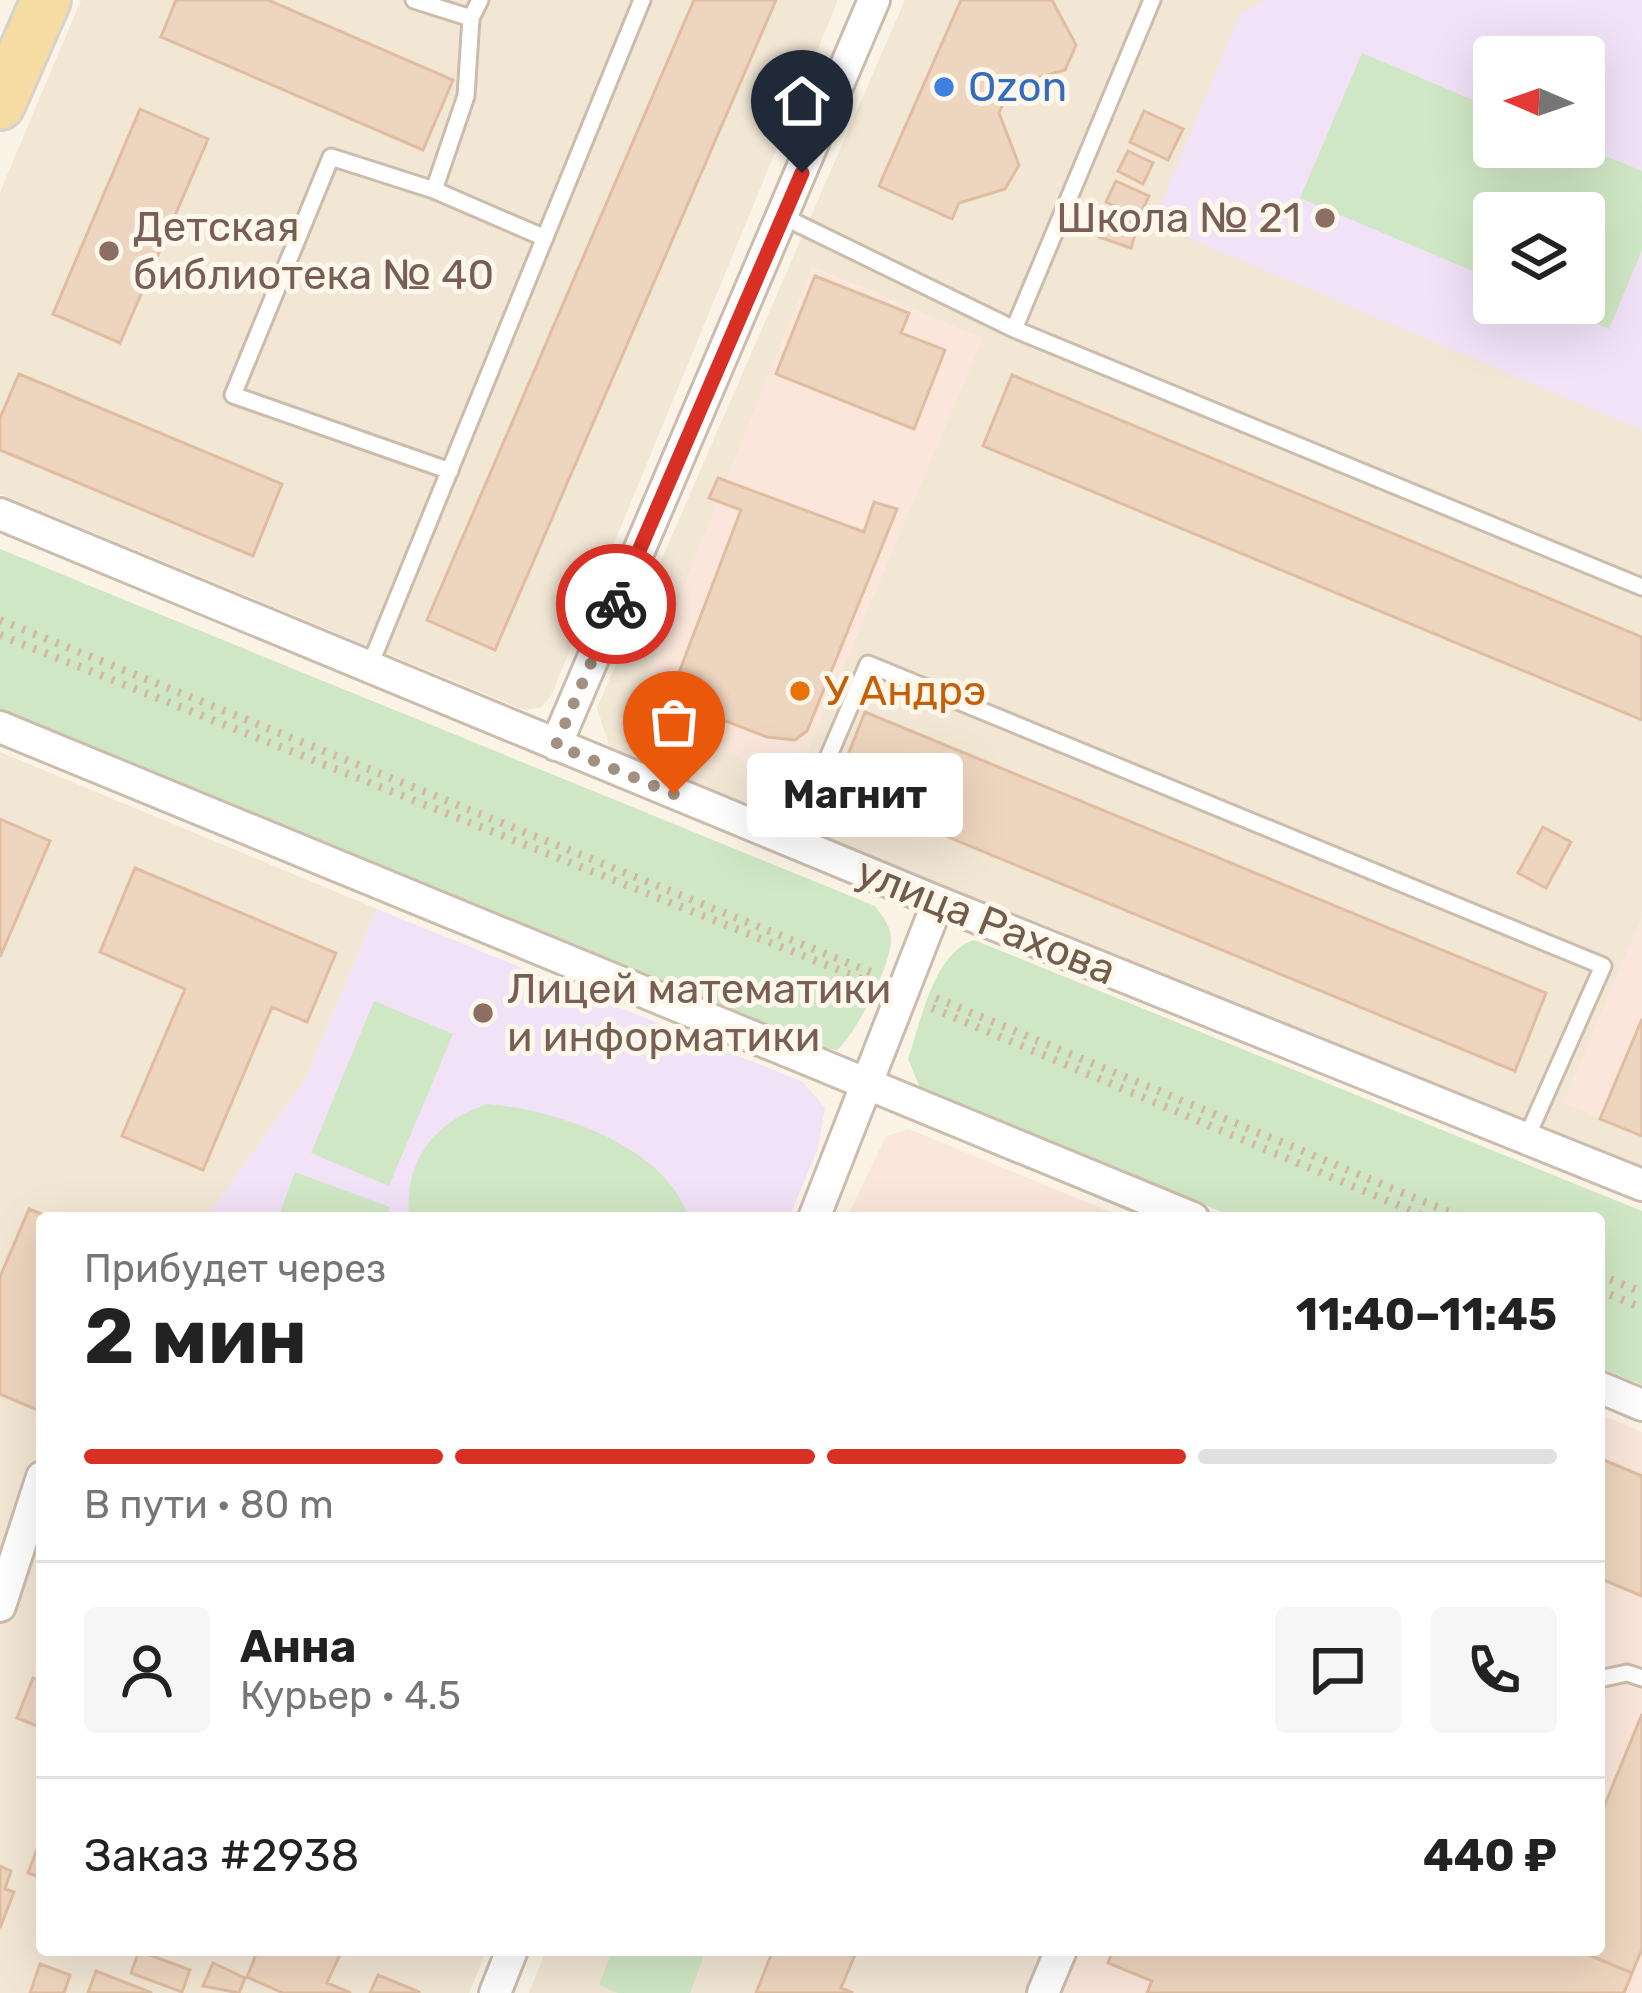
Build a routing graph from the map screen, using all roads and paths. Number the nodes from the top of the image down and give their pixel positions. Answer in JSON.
{"nodes":[{"id":1,"x":46,"y":0,"type":"edge"},
{"id":2,"x":414,"y":0,"type":"edge"},
{"id":3,"x":480,"y":0,"type":"edge"},
{"id":4,"x":642,"y":0,"type":"edge"},
{"id":5,"x":874,"y":0,"type":"edge"},
{"id":6,"x":1152,"y":0,"type":"edge"},
{"id":7,"x":471,"y":18,"type":"junction"},
{"id":8,"x":0,"y":105,"type":"edge"},
{"id":9,"x":434,"y":190,"type":"junction"},
{"id":10,"x":784,"y":217,"type":"junction"},
{"id":11,"x":545,"y":238,"type":"junction"},
{"id":12,"x":1014,"y":329,"type":"junction"},
{"id":13,"x":450,"y":471,"type":"junction"},
{"id":14,"x":0,"y":514,"type":"edge"},
{"id":15,"x":1642,"y":587,"type":"edge"},
{"id":16,"x":0,"y":620,"type":"edge"},
{"id":17,"x":0,"y":635,"type":"edge"},
{"id":18,"x":370,"y":665,"type":"junction"},
{"id":19,"x":0,"y":727,"type":"edge"},
{"id":20,"x":556,"y":745,"type":"junction"},
{"id":21,"x":792,"y":842,"type":"junction"},
{"id":22,"x":938,"y":902,"type":"junction"},
{"id":23,"x":902,"y":990,"type":"junction"},
{"id":24,"x":868,"y":1084,"type":"junction"},
{"id":25,"x":1526,"y":1139,"type":"junction"},
{"id":26,"x":1642,"y":1185,"type":"edge"},
{"id":27,"x":816,"y":1212,"type":"edge"},
{"id":28,"x":1178,"y":1212,"type":"edge"},
{"id":29,"x":1415,"y":1212,"type":"edge"},
{"id":30,"x":1448,"y":1212,"type":"edge"},
{"id":31,"x":1605,"y":1277,"type":"edge"},
{"id":32,"x":1642,"y":1292,"type":"edge"},
{"id":33,"x":1605,"y":1293,"type":"edge"},
{"id":34,"x":1642,"y":1308,"type":"edge"},
{"id":35,"x":1605,"y":1390,"type":"edge"},
{"id":36,"x":1642,"y":1405,"type":"edge"},
{"id":37,"x":36,"y":1495,"type":"edge"},
{"id":38,"x":0,"y":1606,"type":"edge"},
{"id":39,"x":1605,"y":1678,"type":"edge"},
{"id":40,"x":1642,"y":1678,"type":"edge"},
{"id":41,"x":510,"y":1956,"type":"edge"},
{"id":42,"x":1058,"y":1956,"type":"edge"},
{"id":43,"x":495,"y":1993,"type":"edge"},
{"id":44,"x":1043,"y":1993,"type":"edge"}],
"edges":[{"from":1,"to":8,"type":"main road"},
{"from":2,"to":7,"type":"lane"},
{"from":3,"to":7,"type":"lane"},
{"from":4,"to":11,"type":"lane"},
{"from":5,"to":10,"type":"street"},
{"from":6,"to":12,"type":"lane"},
{"from":7,"to":9,"type":"lane"},
{"from":9,"to":11,"type":"lane"},
{"from":9,"to":13,"type":"lane"},
{"from":10,"to":12,"type":"lane"},
{"from":10,"to":20,"type":"street"},
{"from":11,"to":13,"type":"lane"},
{"from":12,"to":15,"type":"lane"},
{"from":13,"to":18,"type":"lane"},
{"from":14,"to":18,"type":"street","name":"улица Рахова"},
{"from":16,"to":23,"type":"path"},
{"from":17,"to":23,"type":"path"},
{"from":18,"to":20,"type":"street","name":"улица Рахова"},
{"from":19,"to":24,"type":"street"},
{"from":20,"to":21,"type":"street","name":"улица Рахова"},
{"from":21,"to":22,"type":"street","name":"улица Рахова"},
{"from":21,"to":25,"type":"lane"},
{"from":22,"to":23,"type":"street"},
{"from":22,"to":25,"type":"street","name":"улица Рахова"},
{"from":23,"to":24,"type":"street"},
{"from":23,"to":29,"type":"path"},
{"from":23,"to":30,"type":"path"},
{"from":24,"to":27,"type":"street"},
{"from":24,"to":28,"type":"street"},
{"from":25,"to":26,"type":"street","name":"улица Рахова"},
{"from":31,"to":32,"type":"path"},
{"from":33,"to":34,"type":"path"},
{"from":35,"to":36,"type":"street"},
{"from":37,"to":38,"type":"street"},
{"from":39,"to":40,"type":"lane"},
{"from":41,"to":43,"type":"street"},
{"from":42,"to":44,"type":"street"}]}
